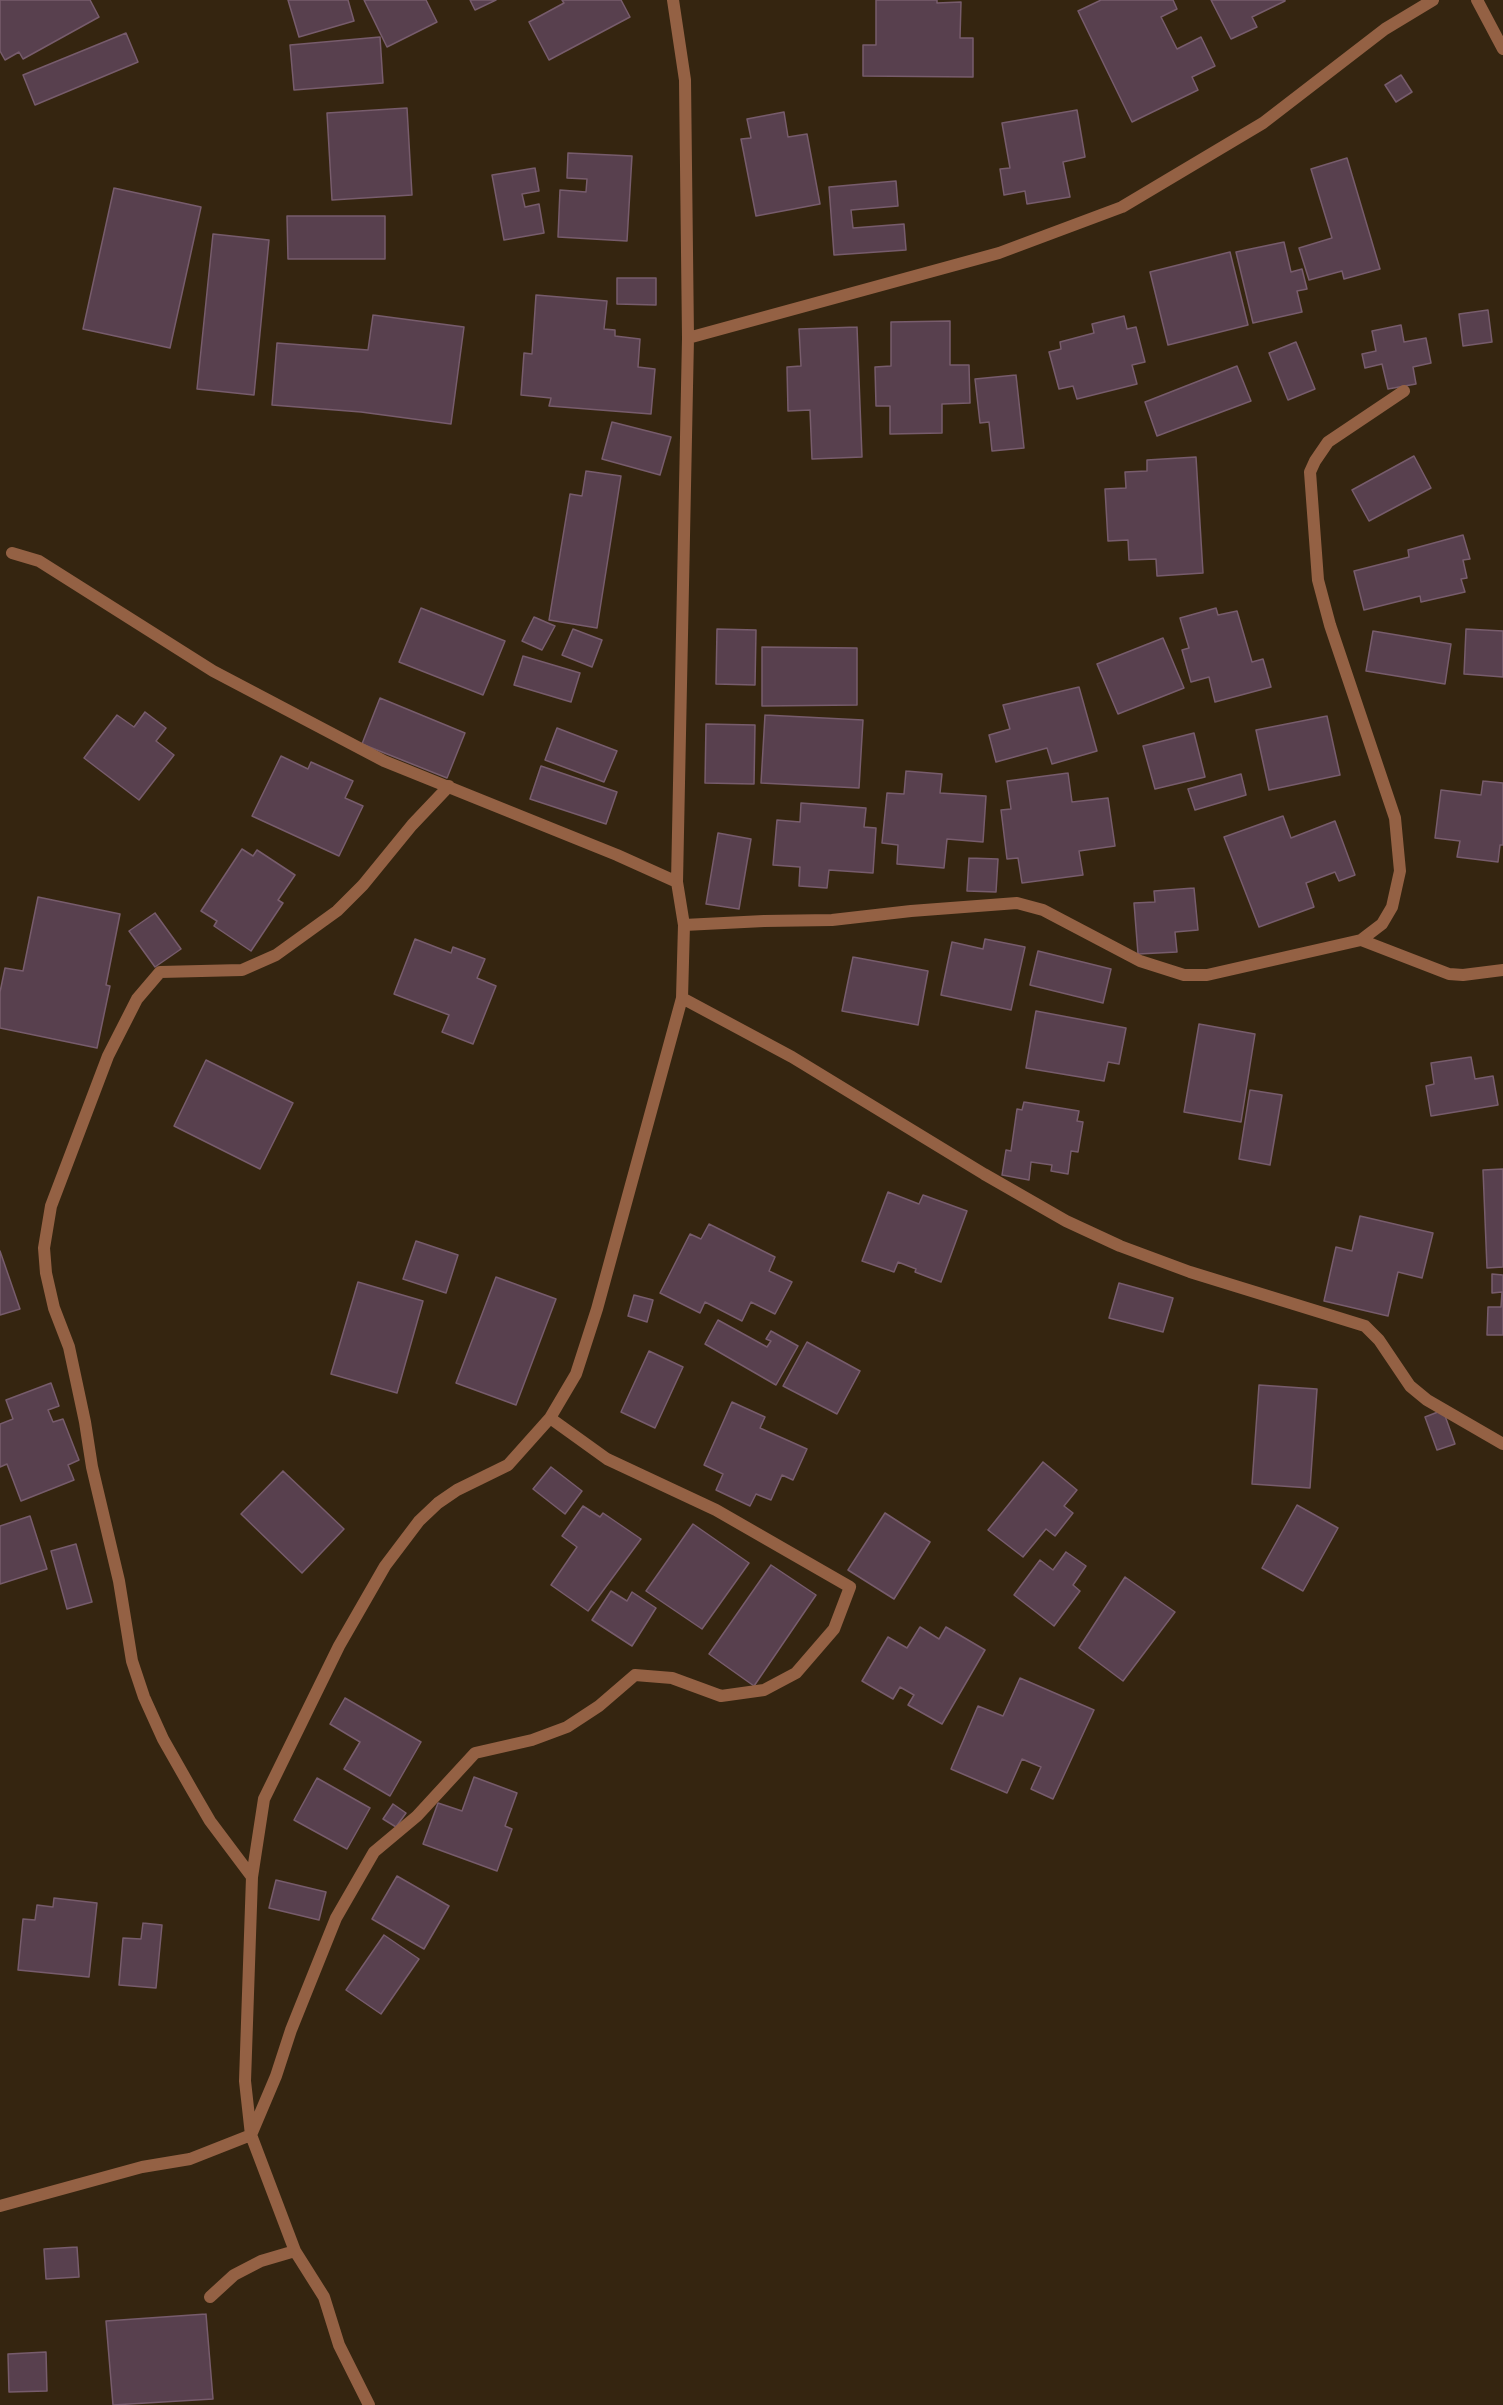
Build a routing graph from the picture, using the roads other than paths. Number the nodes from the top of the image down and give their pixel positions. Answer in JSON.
{"nodes":[{"id":1,"x":673,"y":0,"type":"edge"},
{"id":2,"x":1433,"y":0,"type":"edge"},
{"id":3,"x":1477,"y":0,"type":"edge"},
{"id":4,"x":1503,"y":49,"type":"edge"},
{"id":5,"x":688,"y":338,"type":"junction"},
{"id":6,"x":1404,"y":392,"type":"dead end"},
{"id":7,"x":12,"y":553,"type":"dead end"},
{"id":8,"x":449,"y":786,"type":"junction"},
{"id":9,"x":677,"y":882,"type":"junction"},
{"id":10,"x":684,"y":926,"type":"junction"},
{"id":11,"x":1361,"y":940,"type":"junction"},
{"id":12,"x":1503,"y":970,"type":"edge"},
{"id":13,"x":682,"y":998,"type":"junction"},
{"id":14,"x":550,"y":1418,"type":"junction"},
{"id":15,"x":1503,"y":1444,"type":"edge"},
{"id":16,"x":252,"y":1877,"type":"junction"},
{"id":17,"x":251,"y":2135,"type":"junction"},
{"id":18,"x":0,"y":2206,"type":"edge"},
{"id":19,"x":296,"y":2251,"type":"junction"},
{"id":20,"x":210,"y":2297,"type":"dead end"},
{"id":21,"x":369,"y":2405,"type":"edge"}],
"edges":[{"from":1,"to":5,"type":"street"},
{"from":2,"to":5,"type":"street"},
{"from":3,"to":4,"type":"street"},
{"from":5,"to":9,"type":"street"},
{"from":6,"to":11,"type":"street"},
{"from":7,"to":8,"type":"street"},
{"from":8,"to":9,"type":"street"},
{"from":8,"to":16,"type":"street"},
{"from":9,"to":10,"type":"street"},
{"from":10,"to":11,"type":"street"},
{"from":10,"to":13,"type":"street"},
{"from":11,"to":12,"type":"street"},
{"from":13,"to":14,"type":"street"},
{"from":13,"to":15,"type":"street"},
{"from":14,"to":16,"type":"street"},
{"from":14,"to":17,"type":"street"},
{"from":16,"to":17,"type":"street"},
{"from":17,"to":18,"type":"street"},
{"from":17,"to":19,"type":"street"},
{"from":19,"to":20,"type":"street"},
{"from":19,"to":21,"type":"street"}]}
